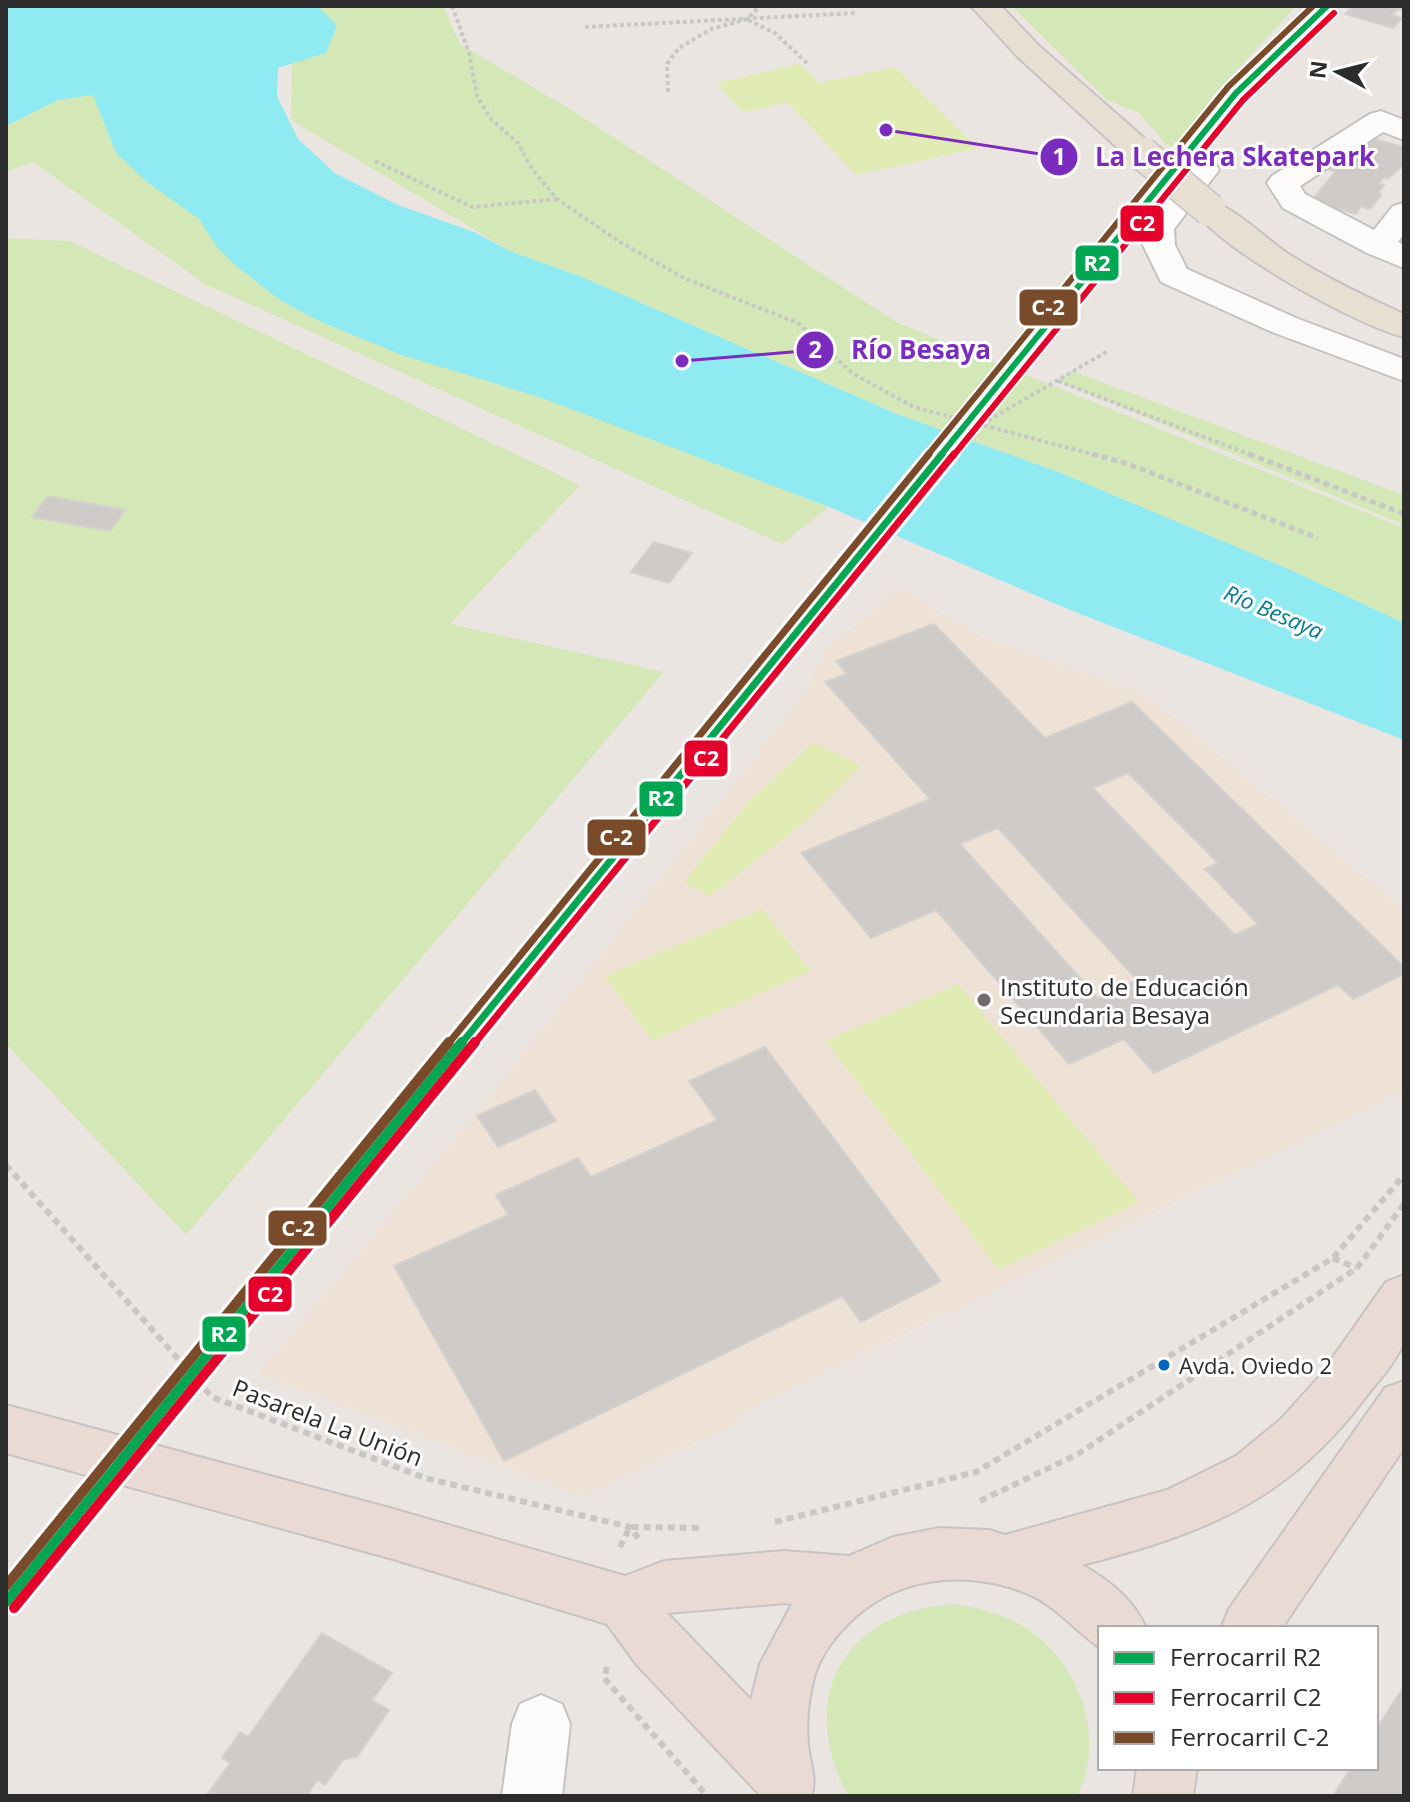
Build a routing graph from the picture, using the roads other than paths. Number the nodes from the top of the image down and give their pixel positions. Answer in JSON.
{"nodes":[{"id":1,"x":985,"y":6,"type":"edge"},
{"id":2,"x":1404,"y":131,"type":"edge"},
{"id":3,"x":1204,"y":170,"type":"dead end"},
{"id":4,"x":1404,"y":213,"type":"edge"},
{"id":5,"x":1391,"y":252,"type":"edge"},
{"id":6,"x":1404,"y":327,"type":"edge"},
{"id":7,"x":1404,"y":371,"type":"edge"},
{"id":8,"x":1404,"y":1297,"type":"edge"},
{"id":9,"x":1404,"y":1404,"type":"edge"},
{"id":10,"x":6,"y":1429,"type":"edge"},
{"id":11,"x":1009,"y":1559,"type":"junction"},
{"id":12,"x":853,"y":1583,"type":"junction"},
{"id":13,"x":611,"y":1599,"type":"junction"},
{"id":14,"x":1116,"y":1626,"type":"edge"},
{"id":15,"x":1250,"y":1626,"type":"edge"},
{"id":16,"x":541,"y":1724,"type":"dead end"},
{"id":17,"x":1167,"y":1770,"type":"edge"},
{"id":18,"x":786,"y":1785,"type":"edge"},
{"id":19,"x":532,"y":1796,"type":"edge"},
{"id":20,"x":1163,"y":1796,"type":"edge"}],
"edges":[{"from":1,"to":6,"type":"main road","bridge":true},
{"from":2,"to":5,"type":"street"},
{"from":3,"to":7,"type":"street"},
{"from":4,"to":5,"type":"street"},
{"from":8,"to":11,"type":"highway"},
{"from":9,"to":15,"type":"highway"},
{"from":10,"to":13,"type":"highway"},
{"from":11,"to":12,"type":"highway"},
{"from":11,"to":14,"type":"highway"},
{"from":12,"to":13,"type":"highway"},
{"from":12,"to":18,"type":"highway"},
{"from":13,"to":18,"type":"highway"},
{"from":16,"to":19,"type":"street"},
{"from":17,"to":20,"type":"highway"}]}
